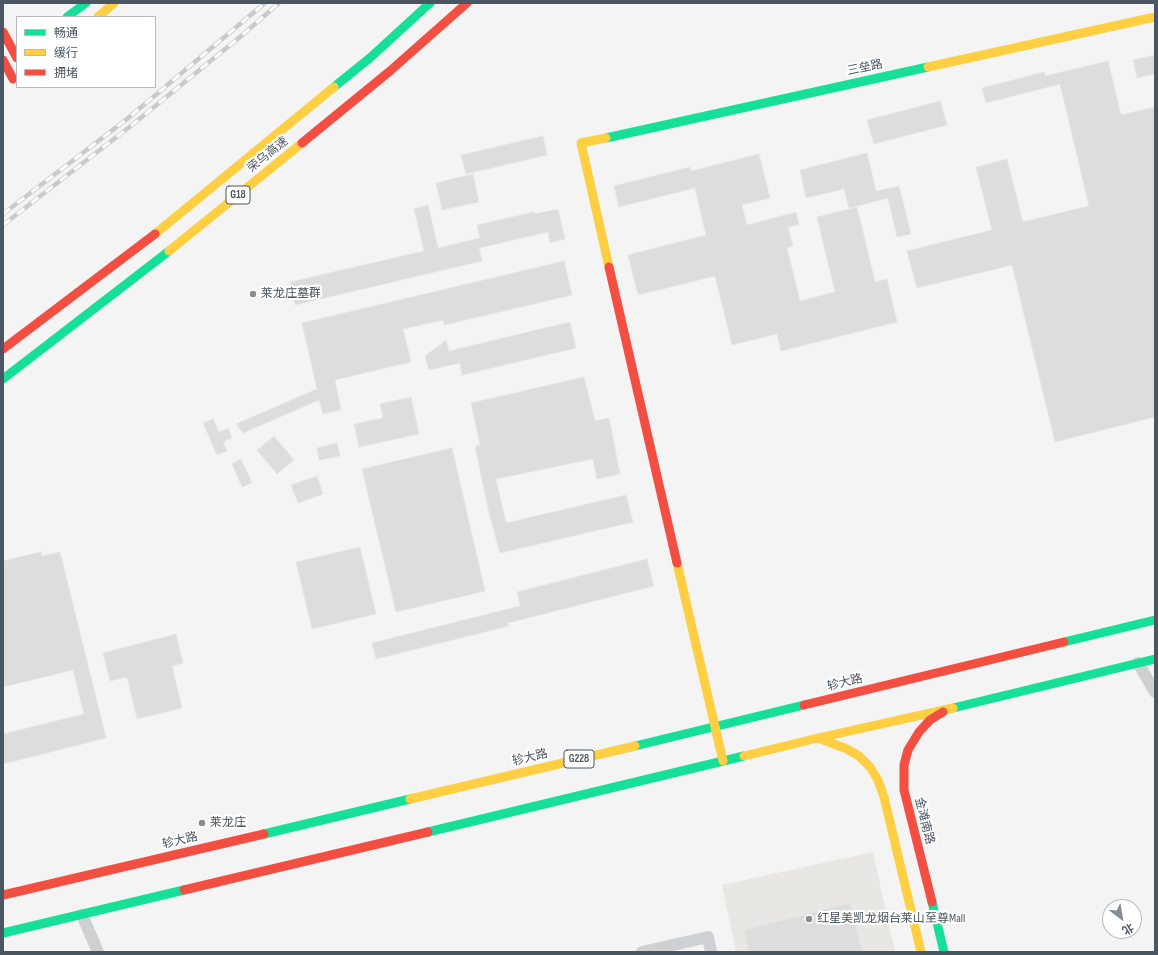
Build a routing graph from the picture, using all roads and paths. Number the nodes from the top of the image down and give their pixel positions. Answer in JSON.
{"nodes":[{"id":1,"x":86,"y":3,"type":"edge"},
{"id":2,"x":114,"y":3,"type":"edge"},
{"id":3,"x":430,"y":3,"type":"edge"},
{"id":4,"x":467,"y":3,"type":"edge"},
{"id":5,"x":68,"y":16,"type":"edge"},
{"id":6,"x":99,"y":16,"type":"edge"},
{"id":7,"x":1155,"y":17,"type":"edge"},
{"id":8,"x":3,"y":32,"type":"edge"},
{"id":9,"x":16,"y":53,"type":"edge"},
{"id":10,"x":16,"y":56,"type":"edge"},
{"id":11,"x":4,"y":63,"type":"edge"},
{"id":12,"x":13,"y":79,"type":"edge"},
{"id":13,"x":3,"y":349,"type":"edge"},
{"id":14,"x":3,"y":379,"type":"edge"},
{"id":15,"x":1155,"y":620,"type":"edge"},
{"id":16,"x":1155,"y":659,"type":"edge"},
{"id":17,"x":1138,"y":663,"type":"junction"},
{"id":18,"x":1155,"y":692,"type":"edge"},
{"id":19,"x":946,"y":710,"type":"junction"},
{"id":20,"x":715,"y":726,"type":"junction"},
{"id":21,"x":818,"y":738,"type":"junction"},
{"id":22,"x":723,"y":761,"type":"junction"},
{"id":23,"x":3,"y":895,"type":"edge"},
{"id":24,"x":82,"y":915,"type":"junction"},
{"id":25,"x":3,"y":933,"type":"edge"},
{"id":26,"x":98,"y":952,"type":"edge"},
{"id":27,"x":642,"y":952,"type":"edge"},
{"id":28,"x":711,"y":952,"type":"edge"},
{"id":29,"x":921,"y":952,"type":"edge"},
{"id":30,"x":944,"y":952,"type":"edge"}],
"edges":[{"from":1,"to":5,"type":"main road"},
{"from":2,"to":6,"type":"main road"},
{"from":3,"to":13,"type":"main road","name":"荣乌高速","number":"G18"},
{"from":4,"to":14,"type":"main road","name":"荣乌高速","number":"G18"},
{"from":7,"to":20,"type":"main road","name":"三垒路"},
{"from":8,"to":9,"type":"main road"},
{"from":10,"to":11,"type":"main road"},
{"from":11,"to":12,"type":"main road"},
{"from":15,"to":20,"type":"main road","name":"轸大路","number":"G228"},
{"from":16,"to":17,"type":"main road"},
{"from":17,"to":18,"type":"street"},
{"from":17,"to":19,"type":"main road"},
{"from":19,"to":21,"type":"main road"},
{"from":19,"to":30,"type":"main road","name":"金滩南路"},
{"from":20,"to":22,"type":"main road"},
{"from":20,"to":23,"type":"main road","name":"轸大路","number":"G228"},
{"from":21,"to":22,"type":"main road"},
{"from":21,"to":29,"type":"main road"},
{"from":22,"to":24,"type":"main road"},
{"from":24,"to":25,"type":"main road"},
{"from":24,"to":26,"type":"street"},
{"from":27,"to":28,"type":"street"}]}
